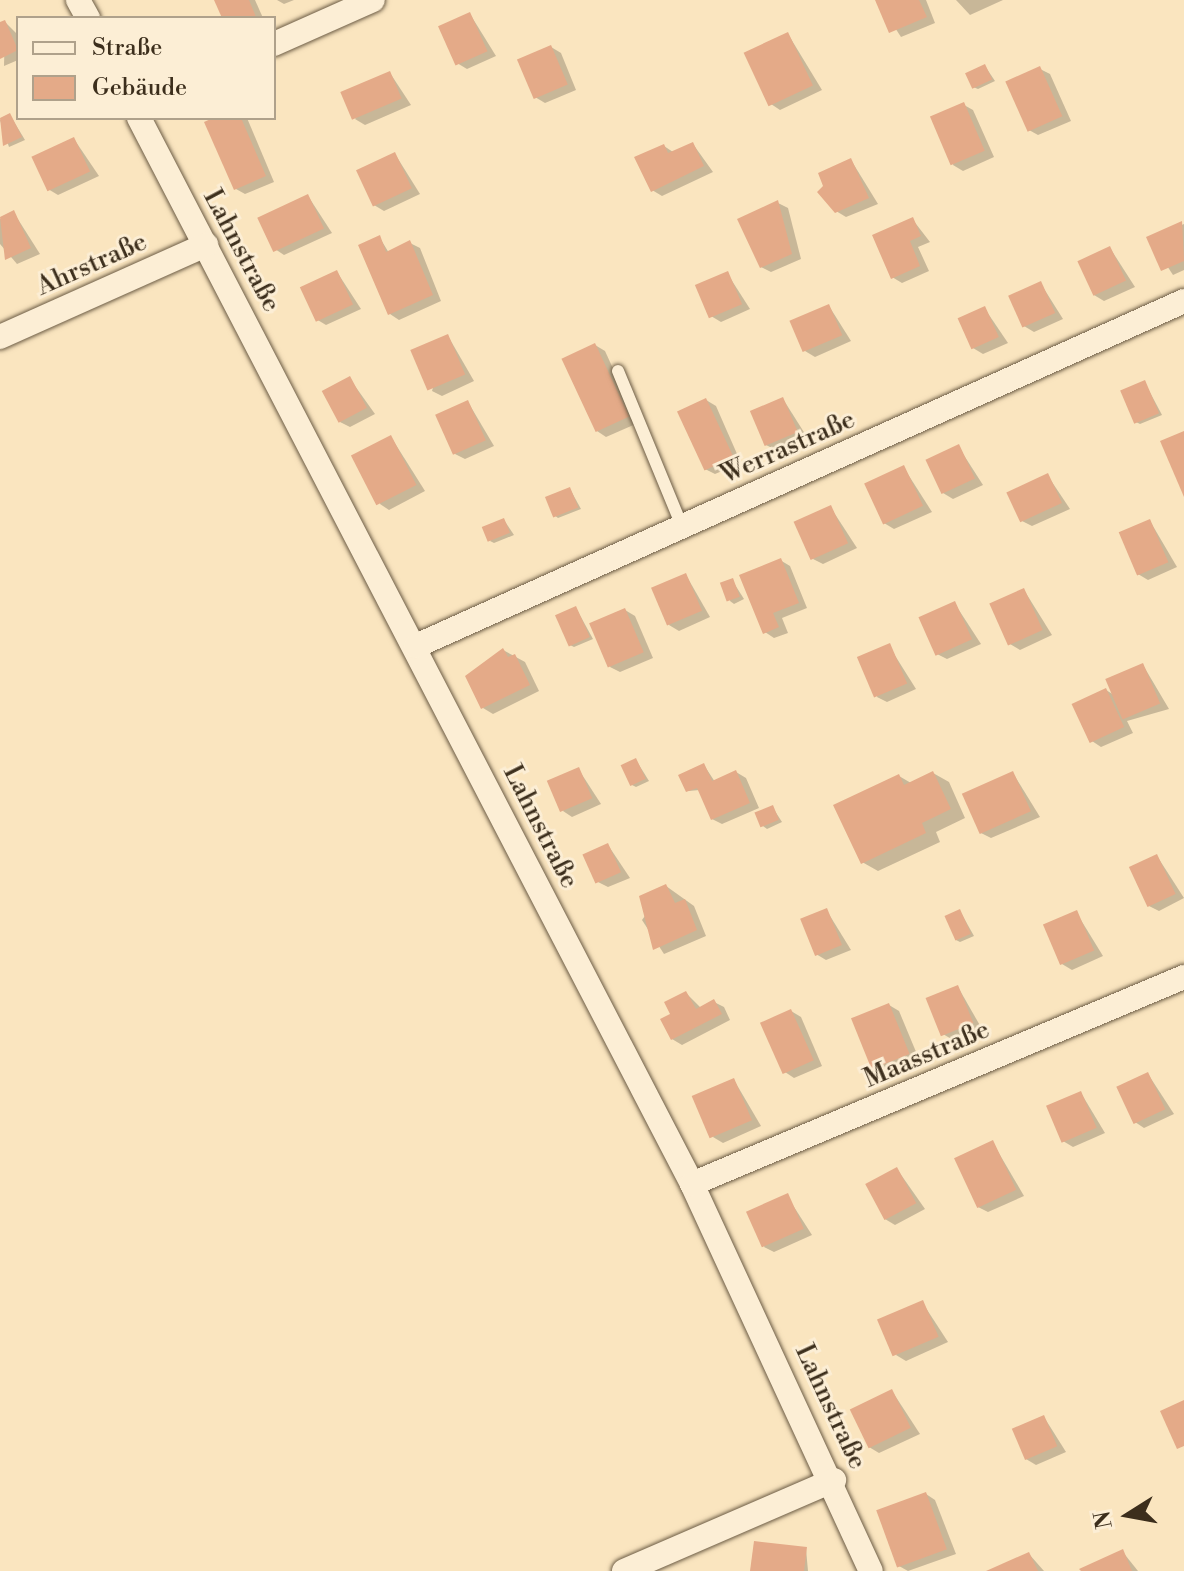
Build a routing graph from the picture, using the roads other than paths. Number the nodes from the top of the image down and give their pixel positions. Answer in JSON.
{"nodes":[{"id":1,"x":373,"y":0,"type":"edge"},
{"id":2,"x":276,"y":43,"type":"edge"},
{"id":3,"x":140,"y":120,"type":"edge"},
{"id":4,"x":206,"y":245,"type":"junction"},
{"id":5,"x":1184,"y":301,"type":"edge"},
{"id":6,"x":0,"y":337,"type":"edge"},
{"id":7,"x":618,"y":371,"type":"dead end"},
{"id":8,"x":682,"y":526,"type":"junction"},
{"id":9,"x":416,"y":646,"type":"junction"},
{"id":10,"x":1184,"y":977,"type":"edge"},
{"id":11,"x":692,"y":1184,"type":"junction"},
{"id":12,"x":834,"y":1480,"type":"junction"},
{"id":13,"x":624,"y":1571,"type":"edge"},
{"id":14,"x":871,"y":1571,"type":"edge"}],
"edges":[{"from":1,"to":2,"type":"street"},
{"from":3,"to":4,"type":"street","name":"Lahnstraße"},
{"from":4,"to":6,"type":"street","name":"Ahrstraße"},
{"from":4,"to":9,"type":"street","name":"Lahnstraße"},
{"from":5,"to":8,"type":"street","name":"Werrastraße"},
{"from":7,"to":8,"type":"lane"},
{"from":8,"to":9,"type":"street","name":"Werrastraße"},
{"from":9,"to":11,"type":"street","name":"Lahnstraße"},
{"from":10,"to":11,"type":"street","name":"Maasstraße"},
{"from":11,"to":12,"type":"street","name":"Lahnstraße"},
{"from":12,"to":13,"type":"street"},
{"from":12,"to":14,"type":"street","name":"Lahnstraße"}]}
